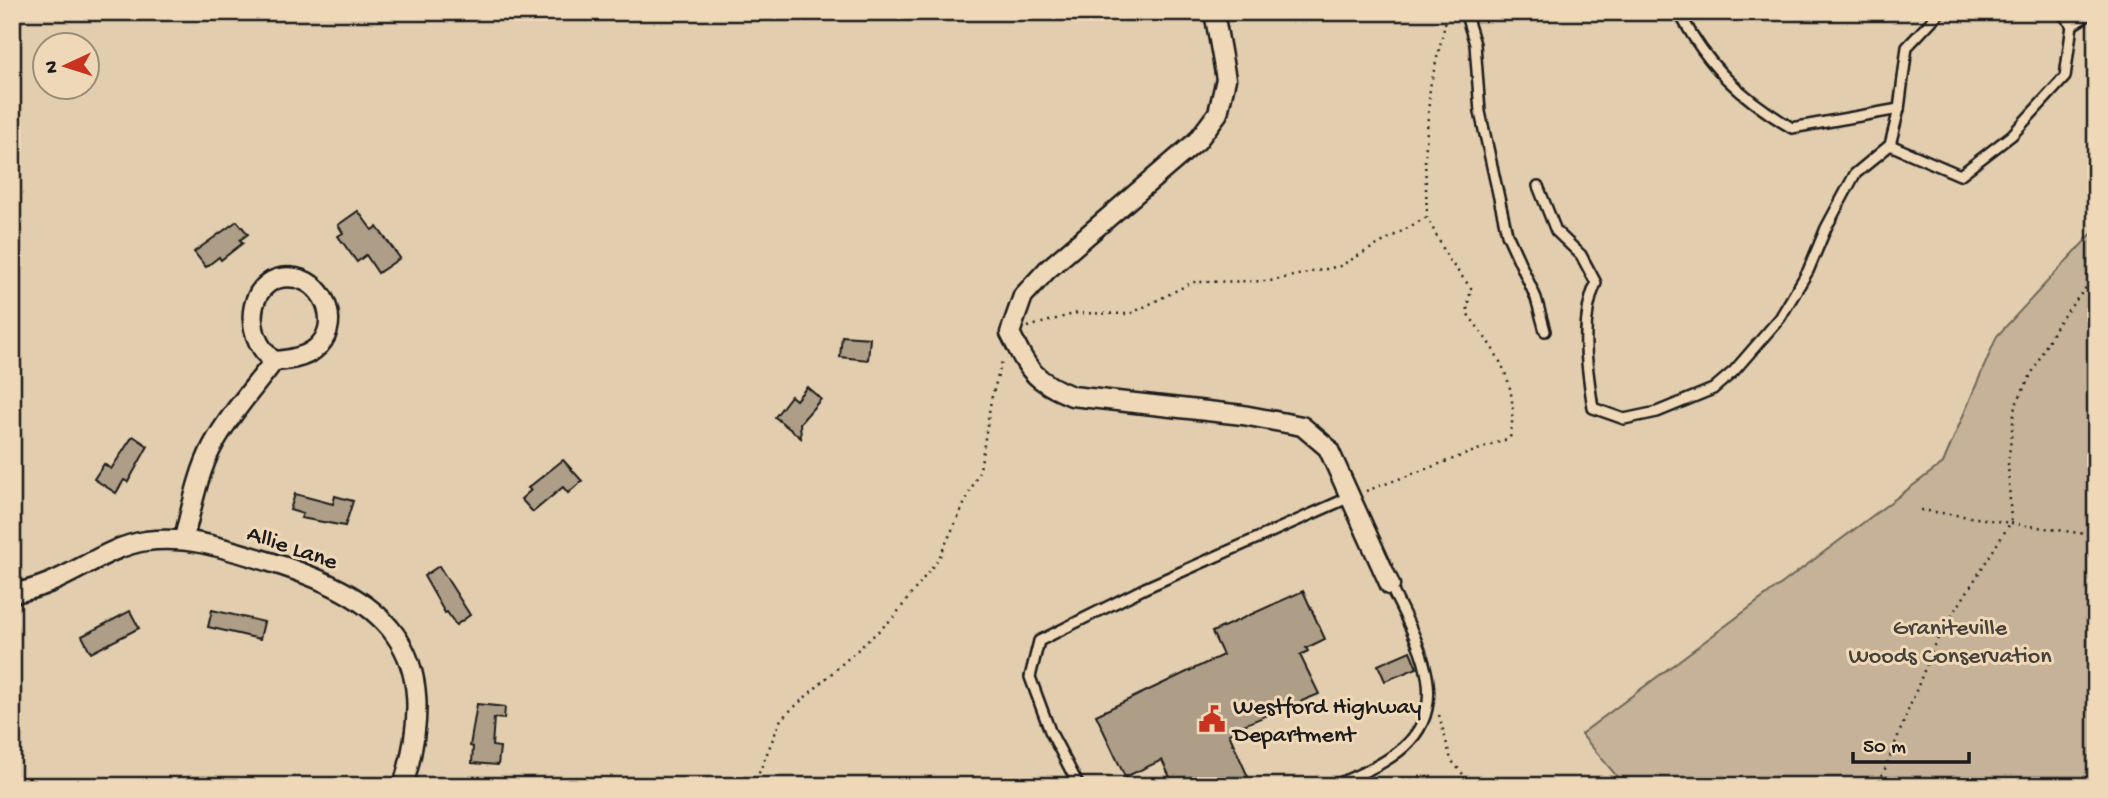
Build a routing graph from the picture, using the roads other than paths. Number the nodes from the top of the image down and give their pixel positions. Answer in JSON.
{"nodes":[{"id":1,"x":1214,"y":12,"type":"edge"},
{"id":2,"x":1465,"y":12,"type":"edge"},
{"id":3,"x":1679,"y":12,"type":"edge"},
{"id":4,"x":1940,"y":12,"type":"edge"},
{"id":5,"x":2061,"y":12,"type":"edge"},
{"id":6,"x":2093,"y":12,"type":"edge"},
{"id":7,"x":2072,"y":25,"type":"junction"},
{"id":8,"x":1899,"y":109,"type":"junction"},
{"id":9,"x":1890,"y":145,"type":"junction"},
{"id":10,"x":1538,"y":186,"type":"dead end"},
{"id":11,"x":1545,"y":331,"type":"dead end"},
{"id":12,"x":274,"y":361,"type":"junction"},
{"id":13,"x":1350,"y":497,"type":"junction"},
{"id":14,"x":184,"y":538,"type":"junction"},
{"id":15,"x":1390,"y":584,"type":"joint"},
{"id":16,"x":12,"y":593,"type":"edge"},
{"id":17,"x":403,"y":786,"type":"edge"},
{"id":18,"x":1079,"y":786,"type":"edge"},
{"id":19,"x":1333,"y":786,"type":"edge"}],
"edges":[{"from":1,"to":13,"type":"street"},
{"from":2,"to":11,"type":"lane"},
{"from":3,"to":8,"type":"lane"},
{"from":4,"to":8,"type":"lane"},
{"from":5,"to":7,"type":"lane"},
{"from":6,"to":7,"type":"lane"},
{"from":7,"to":9,"type":"lane"},
{"from":8,"to":9,"type":"lane"},
{"from":9,"to":10,"type":"lane"},
{"from":12,"to":12,"type":"street"},
{"from":12,"to":14,"type":"street"},
{"from":13,"to":15,"type":"street"},
{"from":13,"to":18,"type":"lane"},
{"from":14,"to":16,"type":"street","name":"Allie Lane"},
{"from":14,"to":17,"type":"street","name":"Allie Lane"},
{"from":15,"to":19,"type":"lane"}]}
